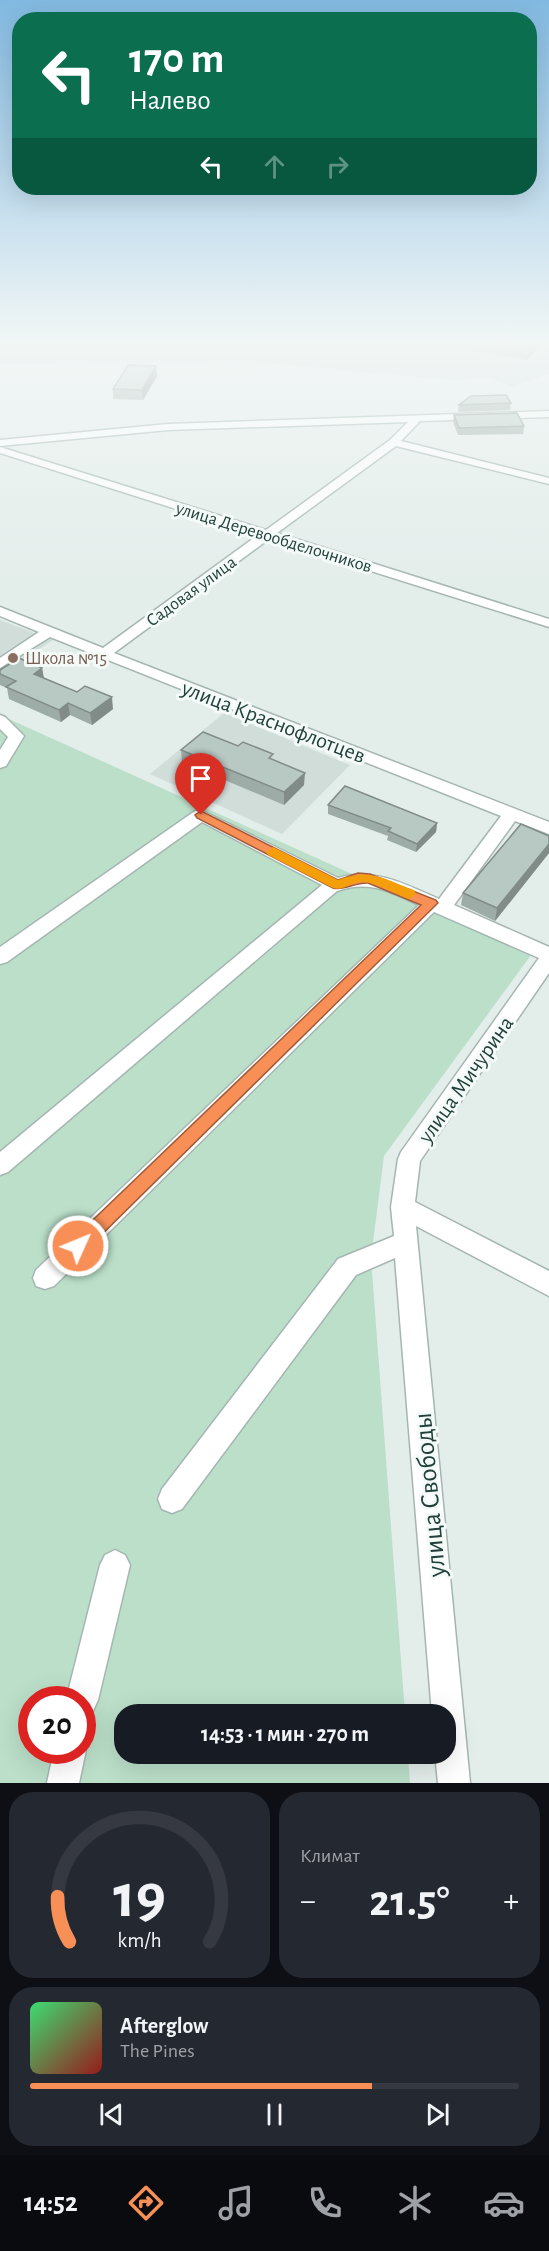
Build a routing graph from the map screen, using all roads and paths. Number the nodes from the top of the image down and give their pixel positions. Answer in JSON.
{"nodes":[{"id":1,"x":213,"y":425,"type":"edge"},
{"id":2,"x":411,"y":425,"type":"edge"},
{"id":3,"x":394,"y":442,"type":"junction"},
{"id":4,"x":0,"y":443,"type":"edge"},
{"id":5,"x":0,"y":450,"type":"edge"},
{"id":6,"x":549,"y":481,"type":"edge"},
{"id":7,"x":267,"y":535,"type":"junction"},
{"id":8,"x":0,"y":611,"type":"edge"},
{"id":9,"x":549,"y":623,"type":"edge"},
{"id":10,"x":49,"y":631,"type":"junction"},
{"id":11,"x":104,"y":654,"type":"junction"},
{"id":12,"x":0,"y":664,"type":"edge"},
{"id":13,"x":0,"y":720,"type":"edge"},
{"id":14,"x":0,"y":763,"type":"edge"},
{"id":15,"x":512,"y":813,"type":"junction"},
{"id":16,"x":549,"y":828,"type":"edge"},
{"id":17,"x":337,"y":885,"type":"junction"},
{"id":18,"x":437,"y":906,"type":"junction"},
{"id":19,"x":0,"y":957,"type":"edge"},
{"id":20,"x":549,"y":957,"type":"edge"},
{"id":21,"x":0,"y":1165,"type":"edge"},
{"id":22,"x":403,"y":1207,"type":"junction"},
{"id":23,"x":406,"y":1242,"type":"junction"},
{"id":24,"x":45,"y":1278,"type":"dead end"},
{"id":25,"x":549,"y":1284,"type":"edge"},
{"id":26,"x":172,"y":1500,"type":"dead end"},
{"id":27,"x":115,"y":1565,"type":"dead end"},
{"id":28,"x":85,"y":1686,"type":"edge"},
{"id":29,"x":67,"y":1764,"type":"edge"},
{"id":30,"x":63,"y":1783,"type":"edge"},
{"id":31,"x":454,"y":1783,"type":"edge"}],
"edges":[{"from":1,"to":4,"type":"street"},
{"from":2,"to":3,"type":"street","name":"Садовая улица"},
{"from":3,"to":6,"type":"street"},
{"from":3,"to":7,"type":"street","name":"Садовая улица"},
{"from":5,"to":7,"type":"street","name":"улица Деревообделочников"},
{"from":7,"to":9,"type":"street","name":"улица Деревообделочников"},
{"from":7,"to":11,"type":"street","name":"Садовая улица"},
{"from":8,"to":10,"type":"street","name":"улица Краснофлотцев"},
{"from":10,"to":11,"type":"street","name":"улица Краснофлотцев"},
{"from":10,"to":12,"type":"street"},
{"from":11,"to":15,"type":"street","name":"улица Краснофлотцев"},
{"from":13,"to":14,"type":"street"},
{"from":15,"to":16,"type":"street","name":"улица Краснофлотцев"},
{"from":15,"to":18,"type":"street"},
{"from":17,"to":18,"type":"street"},
{"from":17,"to":19,"type":"street"},
{"from":17,"to":21,"type":"street"},
{"from":18,"to":20,"type":"street"},
{"from":18,"to":24,"type":"street"},
{"from":20,"to":22,"type":"street","name":"улица Мичурина"},
{"from":22,"to":23,"type":"street","name":"улица Свободы"},
{"from":22,"to":25,"type":"street"},
{"from":23,"to":26,"type":"street"},
{"from":23,"to":31,"type":"street","name":"улица Свободы"},
{"from":27,"to":28,"type":"street"},
{"from":29,"to":30,"type":"street"}]}
